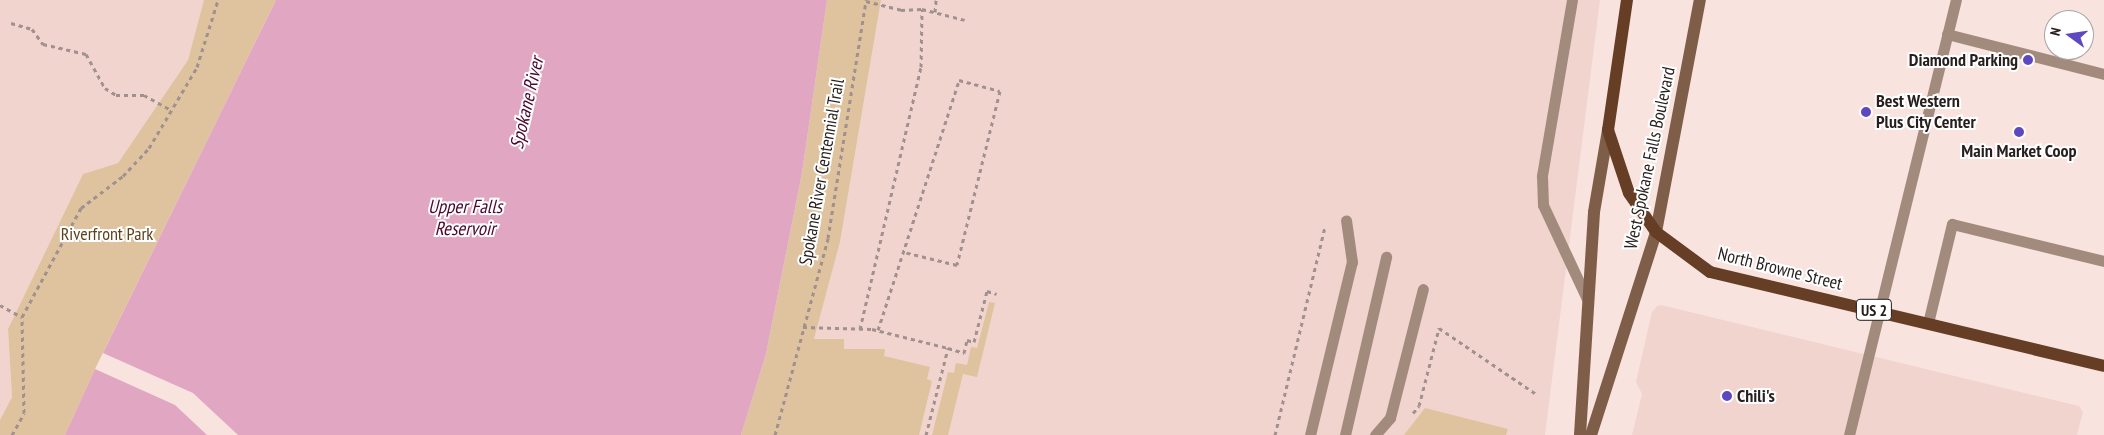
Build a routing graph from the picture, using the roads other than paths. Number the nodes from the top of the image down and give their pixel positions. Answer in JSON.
{"nodes":[{"id":1,"x":1572,"y":0,"type":"edge"},
{"id":2,"x":1627,"y":0,"type":"edge"},
{"id":3,"x":1700,"y":0,"type":"edge"},
{"id":4,"x":1956,"y":0,"type":"edge"},
{"id":5,"x":1947,"y":34,"type":"junction"},
{"id":6,"x":2104,"y":74,"type":"edge"},
{"id":7,"x":1608,"y":130,"type":"junction"},
{"id":8,"x":1346,"y":220,"type":"dead end"},
{"id":9,"x":1656,"y":232,"type":"junction"},
{"id":10,"x":1386,"y":257,"type":"dead end"},
{"id":11,"x":2104,"y":260,"type":"edge"},
{"id":12,"x":1422,"y":289,"type":"dead end"},
{"id":13,"x":1588,"y":301,"type":"junction"},
{"id":14,"x":1880,"y":311,"type":"junction"},
{"id":15,"x":1928,"y":323,"type":"junction"},
{"id":16,"x":2104,"y":366,"type":"edge"},
{"id":17,"x":1310,"y":435,"type":"edge"},
{"id":18,"x":1344,"y":435,"type":"edge"},
{"id":19,"x":1375,"y":435,"type":"edge"},
{"id":20,"x":1580,"y":435,"type":"edge"},
{"id":21,"x":1592,"y":435,"type":"edge"},
{"id":22,"x":1849,"y":435,"type":"edge"}],
"edges":[{"from":1,"to":13,"type":"lane"},
{"from":2,"to":7,"type":"main road","number":"US 2"},
{"from":3,"to":9,"type":"main road","name":"West Spokane Falls Boulevard"},
{"from":4,"to":5,"type":"lane"},
{"from":5,"to":6,"type":"lane"},
{"from":5,"to":14,"type":"lane"},
{"from":7,"to":9,"type":"main road","name":"North Browne Street","number":"US 2"},
{"from":7,"to":13,"type":"main road"},
{"from":8,"to":17,"type":"lane"},
{"from":9,"to":14,"type":"main road","name":"North Browne Street","number":"US 2"},
{"from":9,"to":21,"type":"main road","name":"West Spokane Falls Boulevard"},
{"from":10,"to":18,"type":"lane"},
{"from":11,"to":15,"type":"lane"},
{"from":12,"to":19,"type":"lane"},
{"from":13,"to":20,"type":"main road"},
{"from":14,"to":15,"type":"main road","name":"North Browne Street","number":"US 2"},
{"from":14,"to":22,"type":"lane"},
{"from":15,"to":16,"type":"main road","name":"North Browne Street","number":"US 2"}]}
